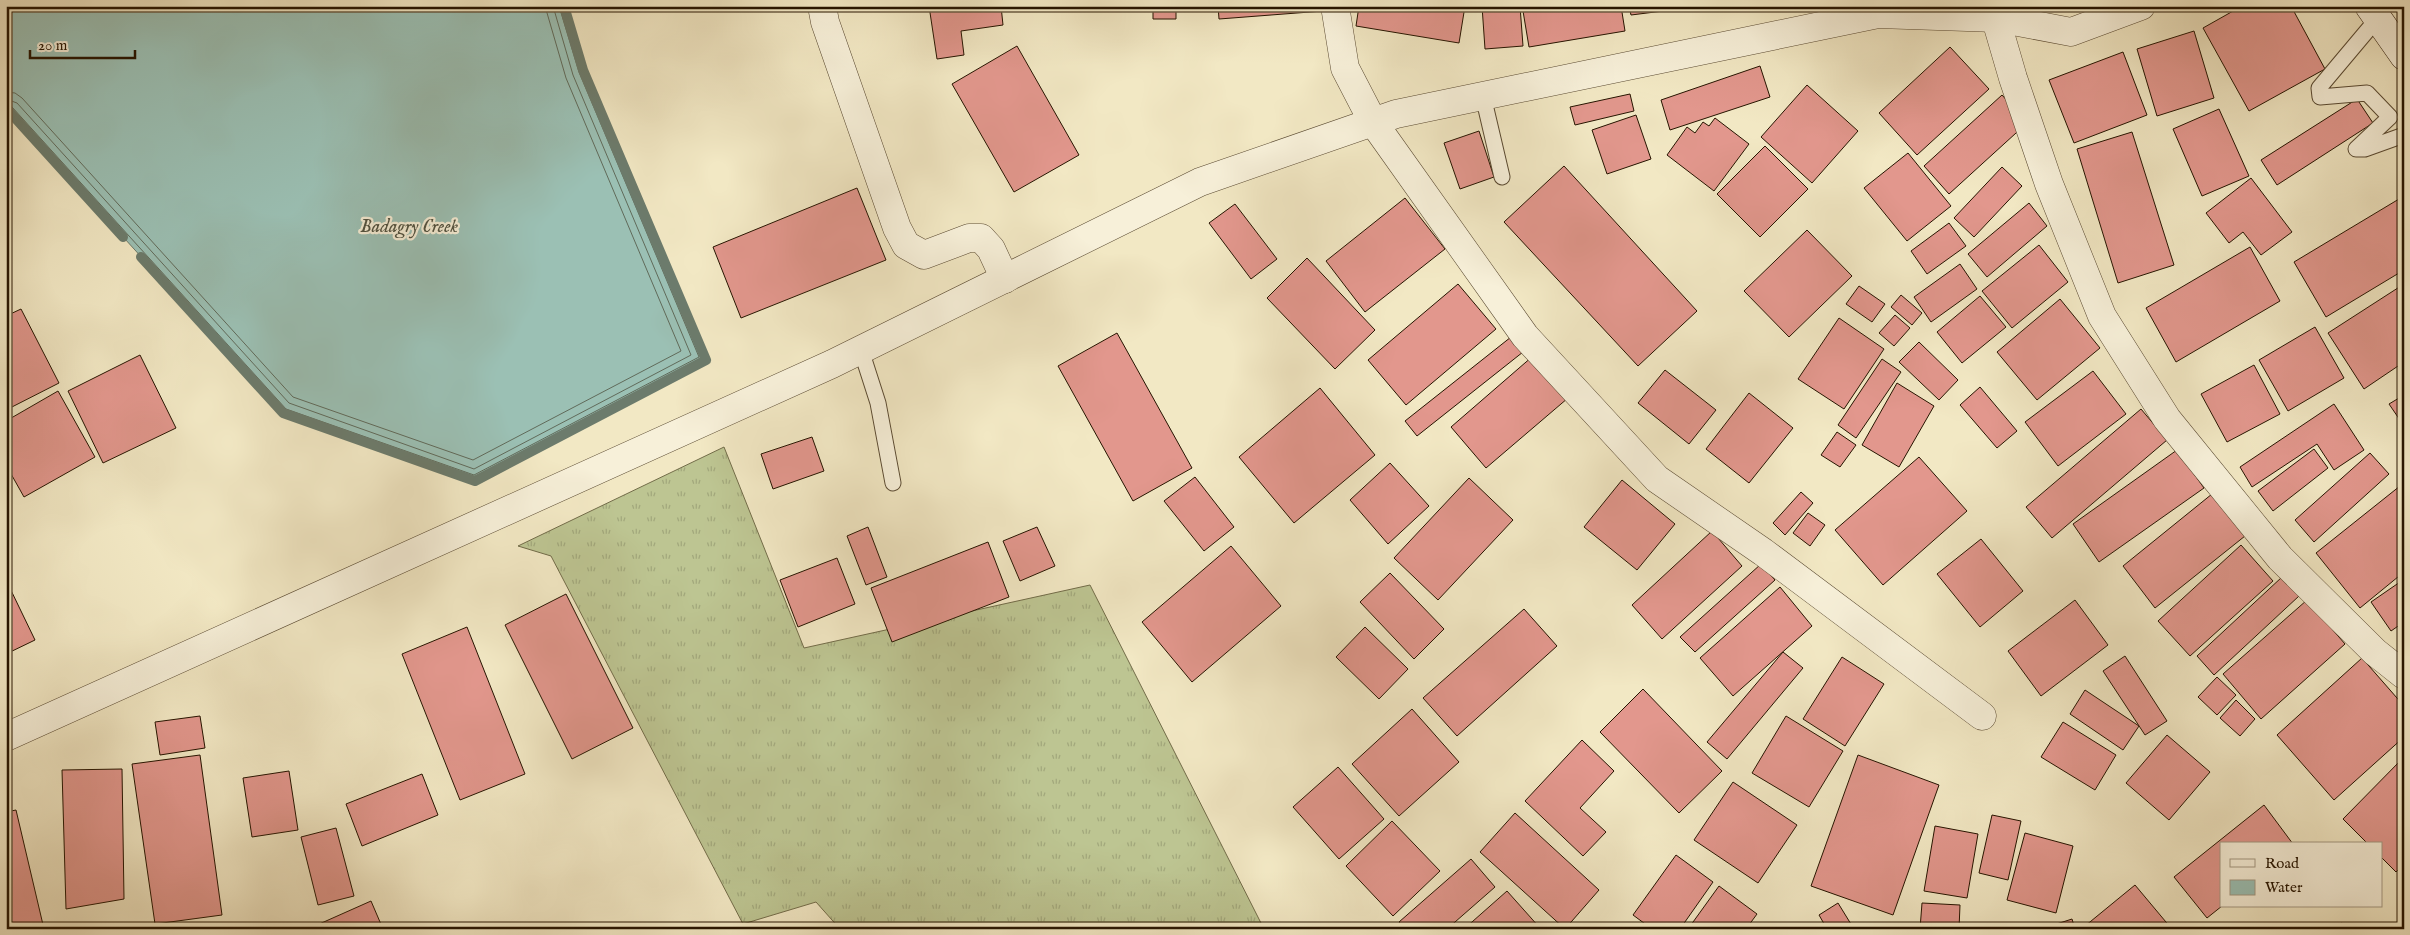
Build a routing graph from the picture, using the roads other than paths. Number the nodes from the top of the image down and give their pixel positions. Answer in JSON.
{"nodes":[{"id":1,"x":822,"y":6,"type":"edge"},
{"id":2,"x":1335,"y":6,"type":"edge"},
{"id":3,"x":2141,"y":6,"type":"edge"},
{"id":4,"x":1994,"y":12,"type":"edge"},
{"id":5,"x":2373,"y":13,"type":"edge"},
{"id":6,"x":2404,"y":56,"type":"edge"},
{"id":7,"x":1483,"y":96,"type":"junction"},
{"id":8,"x":1373,"y":122,"type":"junction"},
{"id":9,"x":2404,"y":135,"type":"edge"},
{"id":10,"x":1502,"y":177,"type":"dead end"},
{"id":11,"x":1005,"y":279,"type":"junction"},
{"id":12,"x":861,"y":350,"type":"junction"},
{"id":13,"x":893,"y":483,"type":"dead end"},
{"id":14,"x":2404,"y":676,"type":"edge"},
{"id":15,"x":1982,"y":716,"type":"dead end"},
{"id":16,"x":6,"y":737,"type":"edge"}],
"edges":[{"from":1,"to":11,"type":"street"},
{"from":2,"to":8,"type":"street"},
{"from":3,"to":4,"type":"street"},
{"from":4,"to":7,"type":"street"},
{"from":4,"to":14,"type":"street"},
{"from":5,"to":6,"type":"street"},
{"from":5,"to":9,"type":"lane"},
{"from":7,"to":8,"type":"street"},
{"from":7,"to":10,"type":"lane"},
{"from":8,"to":11,"type":"street"},
{"from":8,"to":15,"type":"street"},
{"from":11,"to":12,"type":"street"},
{"from":12,"to":13,"type":"lane"},
{"from":12,"to":16,"type":"street"}]}
